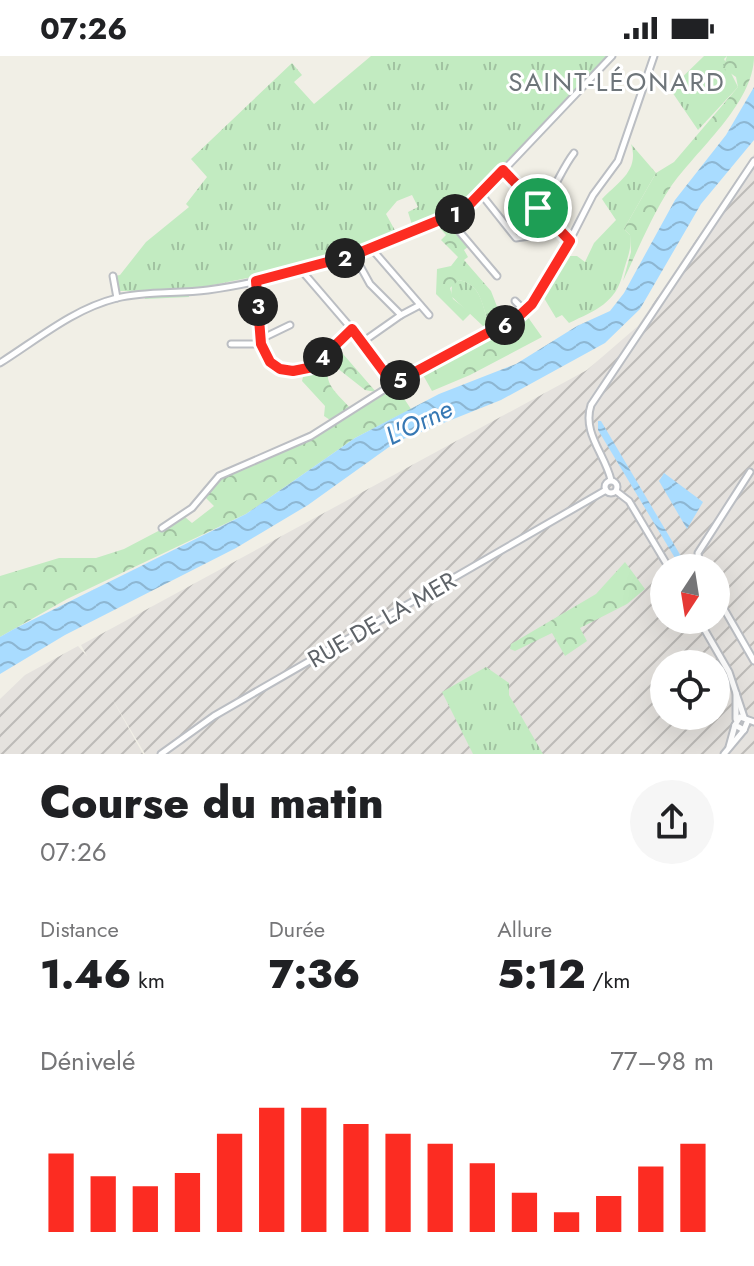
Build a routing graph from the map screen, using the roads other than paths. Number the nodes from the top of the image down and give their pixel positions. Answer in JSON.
{"nodes":[{"id":1,"x":612,"y":56,"type":"edge"},
{"id":2,"x":654,"y":56,"type":"edge"},
{"id":3,"x":574,"y":153,"type":"dead end"},
{"id":4,"x":754,"y":161,"type":"edge"},
{"id":5,"x":503,"y":170,"type":"junction"},
{"id":6,"x":481,"y":194,"type":"junction"},
{"id":7,"x":538,"y":208,"type":"junction"},
{"id":8,"x":447,"y":217,"type":"junction"},
{"id":9,"x":549,"y":220,"type":"junction"},
{"id":10,"x":570,"y":241,"type":"junction"},
{"id":11,"x":371,"y":248,"type":"junction"},
{"id":12,"x":354,"y":255,"type":"junction"},
{"id":13,"x":302,"y":271,"type":"junction"},
{"id":14,"x":113,"y":276,"type":"dead end"},
{"id":15,"x":497,"y":276,"type":"dead end"},
{"id":16,"x":256,"y":281,"type":"junction"},
{"id":17,"x":117,"y":298,"type":"junction"},
{"id":18,"x":515,"y":301,"type":"dead end"},
{"id":19,"x":420,"y":305,"type":"junction"},
{"id":20,"x":525,"y":311,"type":"junction"},
{"id":21,"x":401,"y":315,"type":"junction"},
{"id":22,"x":429,"y":315,"type":"dead end"},
{"id":23,"x":290,"y":325,"type":"dead end"},
{"id":24,"x":352,"y":329,"type":"junction"},
{"id":25,"x":261,"y":341,"type":"junction"},
{"id":26,"x":363,"y":342,"type":"junction"},
{"id":27,"x":231,"y":344,"type":"dead end"},
{"id":28,"x":0,"y":363,"type":"edge"},
{"id":29,"x":393,"y":384,"type":"junction"},
{"id":30,"x":750,"y":472,"type":"dead end"},
{"id":31,"x":611,"y":480,"type":"junction"},
{"id":32,"x":606,"y":490,"type":"junction"},
{"id":33,"x":616,"y":491,"type":"junction"},
{"id":34,"x":162,"y":528,"type":"dead end"},
{"id":35,"x":661,"y":554,"type":"edge"},
{"id":36,"x":698,"y":554,"type":"edge"},
{"id":37,"x":730,"y":619,"type":"edge"},
{"id":38,"x":707,"y":634,"type":"edge"},
{"id":39,"x":754,"y":661,"type":"edge"},
{"id":40,"x":736,"y":688,"type":"junction"},
{"id":41,"x":750,"y":721,"type":"edge"},
{"id":42,"x":735,"y":722,"type":"junction"},
{"id":43,"x":745,"y":729,"type":"junction"},
{"id":44,"x":728,"y":747,"type":"junction"},
{"id":45,"x":161,"y":754,"type":"edge"},
{"id":46,"x":724,"y":754,"type":"edge"}],
"edges":[{"from":1,"to":5,"type":"street"},
{"from":2,"to":10,"type":"street"},
{"from":3,"to":7,"type":"street"},
{"from":4,"to":31,"type":"street"},
{"from":5,"to":6,"type":"street"},
{"from":5,"to":7,"type":"street"},
{"from":6,"to":8,"type":"street"},
{"from":6,"to":9,"type":"street"},
{"from":7,"to":9,"type":"street"},
{"from":8,"to":11,"type":"street"},
{"from":8,"to":15,"type":"street"},
{"from":9,"to":10,"type":"street"},
{"from":10,"to":20,"type":"street"},
{"from":11,"to":12,"type":"street"},
{"from":11,"to":19,"type":"street"},
{"from":12,"to":13,"type":"street"},
{"from":12,"to":21,"type":"street"},
{"from":13,"to":16,"type":"street"},
{"from":13,"to":24,"type":"street"},
{"from":14,"to":17,"type":"street"},
{"from":16,"to":17,"type":"street"},
{"from":16,"to":25,"type":"street"},
{"from":17,"to":28,"type":"street"},
{"from":18,"to":20,"type":"street"},
{"from":19,"to":21,"type":"street"},
{"from":19,"to":22,"type":"street"},
{"from":20,"to":29,"type":"street"},
{"from":21,"to":26,"type":"street"},
{"from":23,"to":25,"type":"street"},
{"from":24,"to":25,"type":"street"},
{"from":24,"to":26,"type":"street"},
{"from":25,"to":27,"type":"street"},
{"from":26,"to":29,"type":"street"},
{"from":29,"to":34,"type":"street"},
{"from":30,"to":36,"type":"street"},
{"from":31,"to":32,"type":"street"},
{"from":31,"to":33,"type":"street"},
{"from":32,"to":33,"type":"street"},
{"from":32,"to":45,"type":"street","name":"RUE DE LA MER"},
{"from":33,"to":35,"type":"street"},
{"from":37,"to":39,"type":"street"},
{"from":38,"to":40,"type":"street"},
{"from":40,"to":41,"type":"street"},
{"from":40,"to":42,"type":"street"},
{"from":41,"to":42,"type":"street"},
{"from":41,"to":43,"type":"street"},
{"from":42,"to":43,"type":"street"},
{"from":42,"to":44,"type":"street"},
{"from":43,"to":44,"type":"street"},
{"from":44,"to":46,"type":"street"}]}
